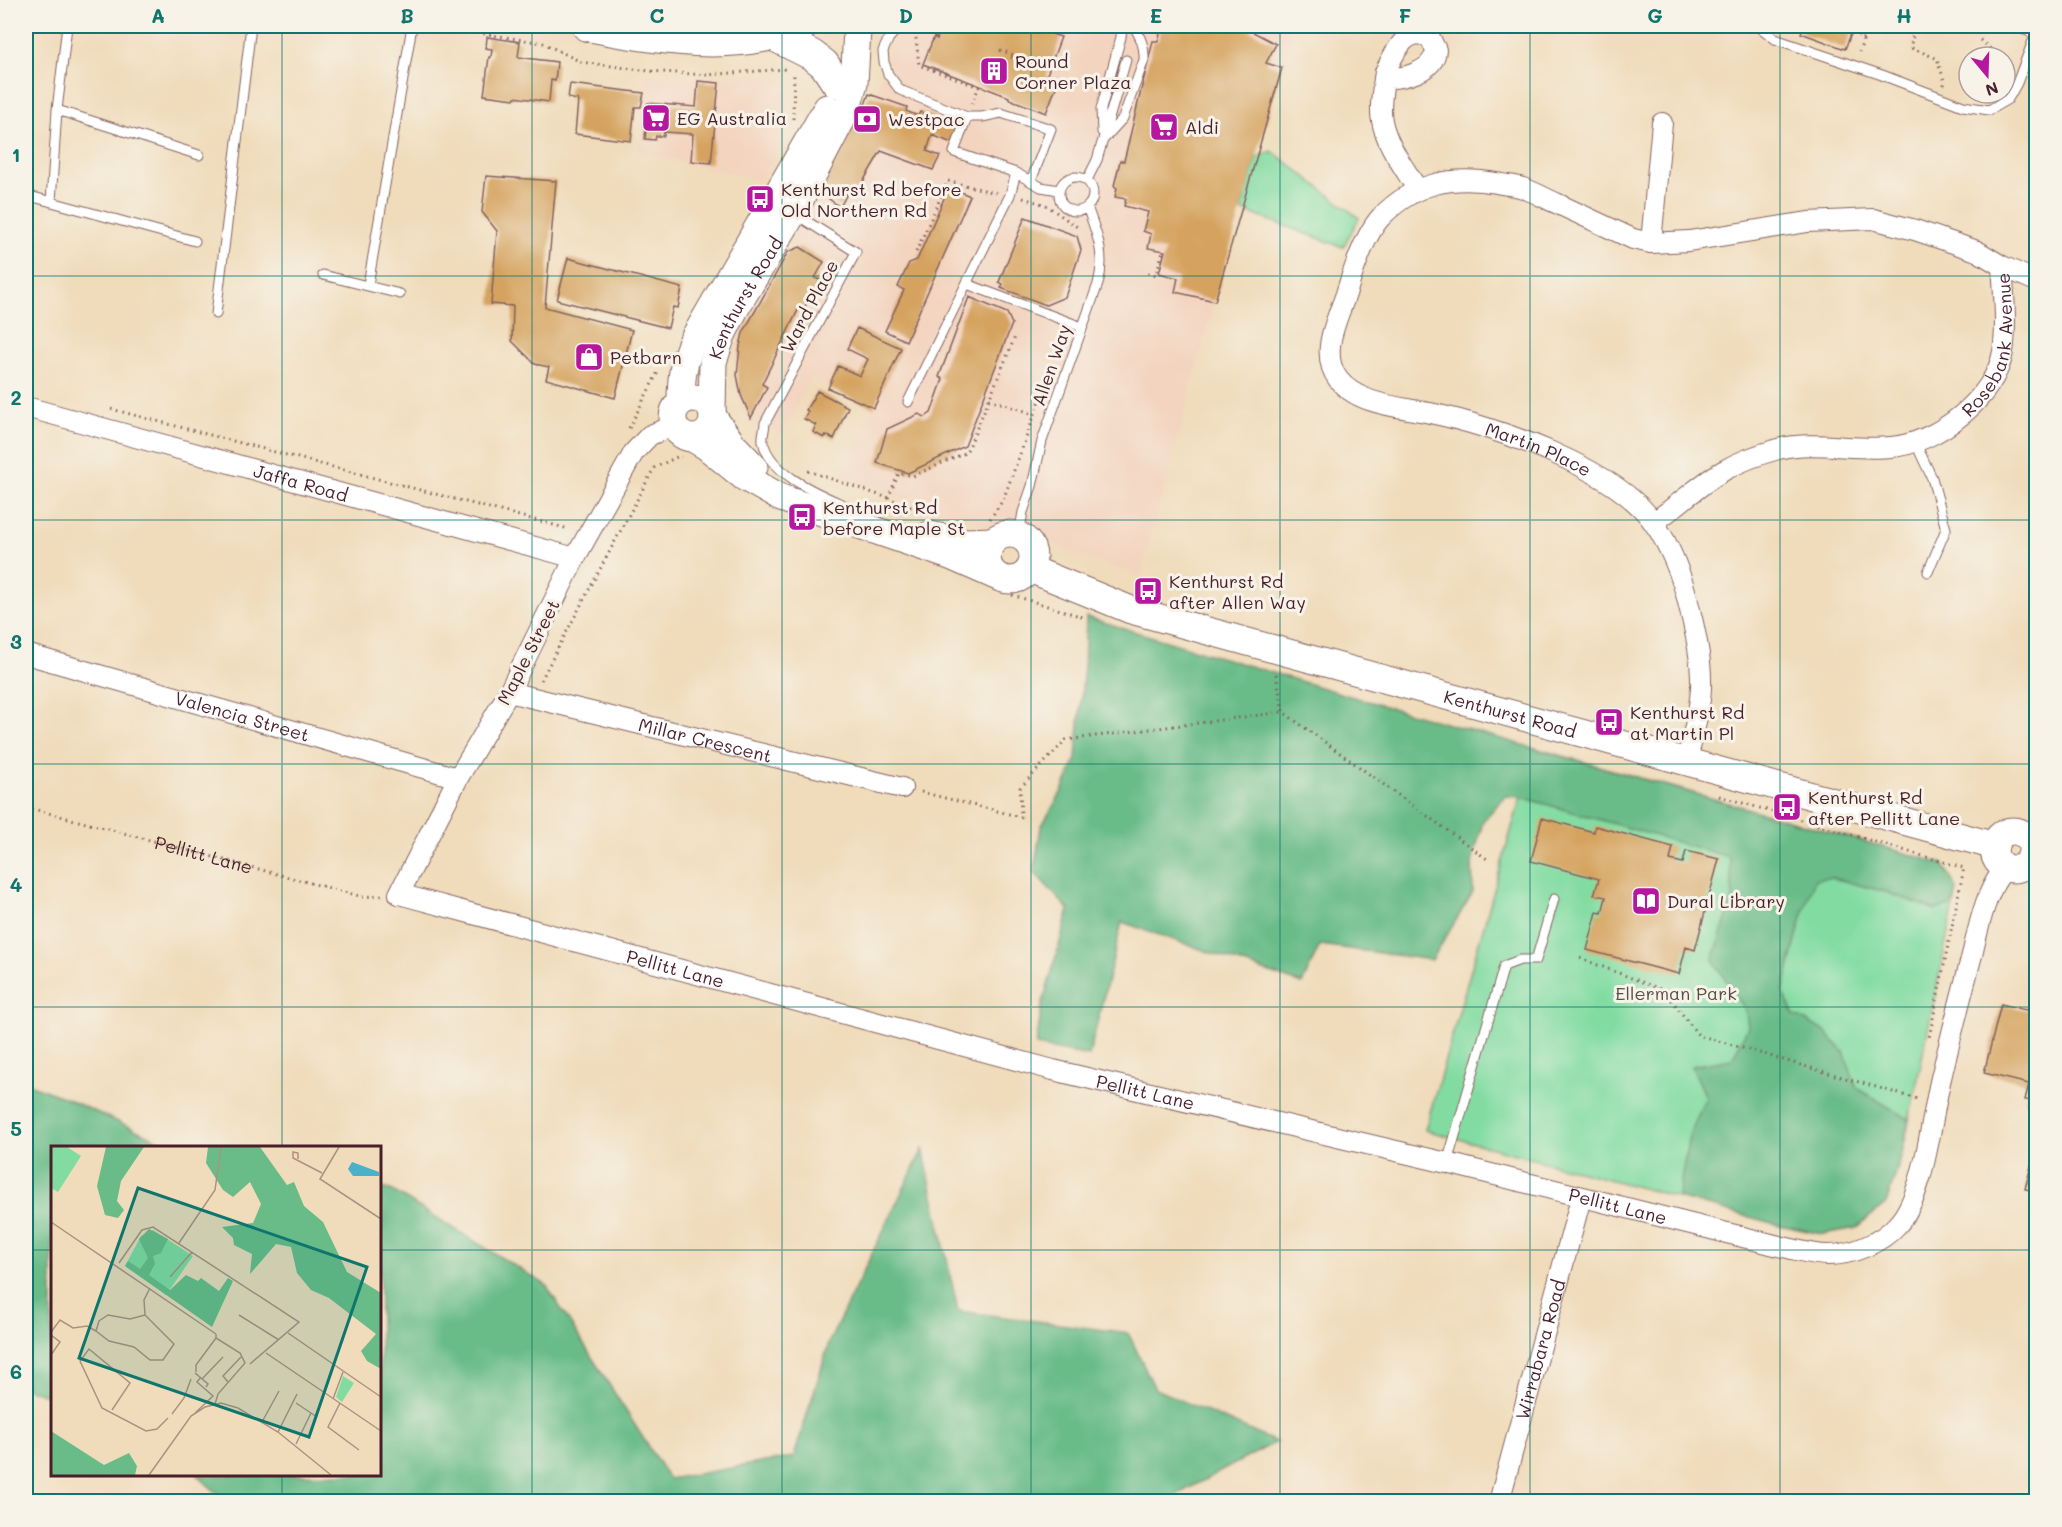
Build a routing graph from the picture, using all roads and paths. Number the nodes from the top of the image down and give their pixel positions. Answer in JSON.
{"nodes":[{"id":1,"x":67,"y":26,"type":"edge"},
{"id":2,"x":251,"y":26,"type":"edge"},
{"id":3,"x":412,"y":26,"type":"edge"},
{"id":4,"x":436,"y":26,"type":"edge"},
{"id":5,"x":587,"y":26,"type":"edge"},
{"id":6,"x":802,"y":26,"type":"edge"},
{"id":7,"x":841,"y":26,"type":"edge"},
{"id":8,"x":854,"y":26,"type":"edge"},
{"id":9,"x":900,"y":26,"type":"edge"},
{"id":10,"x":1122,"y":26,"type":"edge"},
{"id":11,"x":1134,"y":26,"type":"edge"},
{"id":12,"x":1155,"y":26,"type":"edge"},
{"id":13,"x":1758,"y":26,"type":"edge"},
{"id":14,"x":1851,"y":26,"type":"edge"},
{"id":15,"x":1919,"y":26,"type":"edge"},
{"id":16,"x":2014,"y":26,"type":"edge"},
{"id":17,"x":1876,"y":28,"type":"dead end"},
{"id":18,"x":2036,"y":33,"type":"edge"},
{"id":19,"x":772,"y":35,"type":"junction"},
{"id":20,"x":1159,"y":36,"type":"dead end"},
{"id":21,"x":916,"y":38,"type":"dead end"},
{"id":22,"x":1862,"y":39,"type":"junction"},
{"id":23,"x":1980,"y":40,"type":"dead end"},
{"id":24,"x":1986,"y":45,"type":"edge"},
{"id":25,"x":1000,"y":50,"type":"dead end"},
{"id":26,"x":1011,"y":57,"type":"dead end"},
{"id":27,"x":1126,"y":60,"type":"dead end"},
{"id":28,"x":1854,"y":65,"type":"junction"},
{"id":29,"x":1384,"y":78,"type":"dead end"},
{"id":30,"x":836,"y":82,"type":"junction"},
{"id":31,"x":1943,"y":99,"type":"junction"},
{"id":32,"x":57,"y":110,"type":"junction"},
{"id":33,"x":967,"y":117,"type":"junction"},
{"id":34,"x":1662,"y":123,"type":"dead end"},
{"id":35,"x":791,"y":126,"type":"dead end"},
{"id":36,"x":1103,"y":140,"type":"junction"},
{"id":37,"x":199,"y":155,"type":"dead end"},
{"id":38,"x":1016,"y":173,"type":"junction"},
{"id":39,"x":1087,"y":180,"type":"junction"},
{"id":40,"x":1031,"y":181,"type":"junction"},
{"id":41,"x":1417,"y":189,"type":"junction"},
{"id":42,"x":1059,"y":190,"type":"junction"},
{"id":43,"x":26,"y":195,"type":"edge"},
{"id":44,"x":1010,"y":195,"type":"junction"},
{"id":45,"x":51,"y":202,"type":"junction"},
{"id":46,"x":1087,"y":207,"type":"junction"},
{"id":47,"x":783,"y":208,"type":"junction"},
{"id":48,"x":1380,"y":218,"type":"joint"},
{"id":49,"x":1085,"y":236,"type":"dead end"},
{"id":50,"x":195,"y":241,"type":"dead end"},
{"id":51,"x":1650,"y":243,"type":"junction"},
{"id":52,"x":1163,"y":251,"type":"dead end"},
{"id":53,"x":916,"y":252,"type":"dead end"},
{"id":54,"x":2002,"y":266,"type":"junction"},
{"id":55,"x":1148,"y":273,"type":"dead end"},
{"id":56,"x":323,"y":275,"type":"dead end"},
{"id":57,"x":2037,"y":281,"type":"edge"},
{"id":58,"x":967,"y":284,"type":"junction"},
{"id":59,"x":368,"y":285,"type":"junction"},
{"id":60,"x":400,"y":294,"type":"dead end"},
{"id":61,"x":216,"y":314,"type":"dead end"},
{"id":62,"x":1082,"y":327,"type":"junction"},
{"id":63,"x":1016,"y":337,"type":"dead end"},
{"id":64,"x":662,"y":366,"type":"dead end"},
{"id":65,"x":1046,"y":384,"type":"dead end"},
{"id":66,"x":989,"y":399,"type":"junction"},
{"id":67,"x":908,"y":402,"type":"dead end"},
{"id":68,"x":26,"y":407,"type":"edge"},
{"id":69,"x":106,"y":407,"type":"dead end"},
{"id":70,"x":712,"y":414,"type":"junction"},
{"id":71,"x":1034,"y":414,"type":"junction"},
{"id":72,"x":684,"y":432,"type":"junction"},
{"id":73,"x":624,"y":436,"type":"dead end"},
{"id":74,"x":1915,"y":442,"type":"junction"},
{"id":75,"x":802,"y":468,"type":"dead end"},
{"id":76,"x":888,"y":498,"type":"junction"},
{"id":77,"x":846,"y":506,"type":"junction"},
{"id":78,"x":924,"y":513,"type":"dead end"},
{"id":79,"x":575,"y":520,"type":"dead end"},
{"id":80,"x":1654,"y":522,"type":"junction"},
{"id":81,"x":1000,"y":533,"type":"junction"},
{"id":82,"x":575,"y":558,"type":"junction"},
{"id":83,"x":1030,"y":569,"type":"junction"},
{"id":84,"x":1928,"y":572,"type":"dead end"},
{"id":85,"x":1003,"y":585,"type":"junction"},
{"id":86,"x":1094,"y":620,"type":"dead end"},
{"id":87,"x":26,"y":654,"type":"edge"},
{"id":88,"x":1275,"y":666,"type":"dead end"},
{"id":89,"x":509,"y":692,"type":"junction"},
{"id":90,"x":532,"y":698,"type":"junction"},
{"id":91,"x":1283,"y":712,"type":"junction"},
{"id":92,"x":1687,"y":761,"type":"junction"},
{"id":93,"x":458,"y":778,"type":"junction"},
{"id":94,"x":902,"y":788,"type":"joint"},
{"id":95,"x":1711,"y":794,"type":"dead end"},
{"id":96,"x":26,"y":807,"type":"edge"},
{"id":97,"x":2034,"y":856,"type":"edge"},
{"id":98,"x":2001,"y":857,"type":"junction"},
{"id":99,"x":1487,"y":859,"type":"dead end"},
{"id":100,"x":399,"y":894,"type":"junction"},
{"id":101,"x":1554,"y":899,"type":"dead end"},
{"id":102,"x":1580,"y":958,"type":"dead end"},
{"id":103,"x":1929,"y":1041,"type":"dead end"},
{"id":104,"x":1919,"y":1087,"type":"dead end"},
{"id":105,"x":1447,"y":1163,"type":"junction"},
{"id":106,"x":1581,"y":1198,"type":"junction"},
{"id":107,"x":1499,"y":1502,"type":"edge"}],
"edges":[{"from":1,"to":32,"type":"lane"},
{"from":2,"to":61,"type":"lane"},
{"from":3,"to":59,"type":"lane"},
{"from":4,"to":35,"type":"path"},
{"from":5,"to":19,"type":"main road"},
{"from":6,"to":19,"type":"main road"},
{"from":7,"to":30,"type":"main road","name":"Kenthurst Road"},
{"from":8,"to":47,"type":"main road","name":"Kenthurst Road"},
{"from":9,"to":33,"type":"lane"},
{"from":10,"to":36,"type":"lane"},
{"from":11,"to":36,"type":"lane"},
{"from":12,"to":20,"type":"path"},
{"from":13,"to":28,"type":"lane"},
{"from":14,"to":22,"type":"path"},
{"from":15,"to":31,"type":"path"},
{"from":16,"to":18,"type":"lane"},
{"from":17,"to":22,"type":"path"},
{"from":18,"to":31,"type":"lane"},
{"from":19,"to":30,"type":"main road"},
{"from":21,"to":33,"type":"path"},
{"from":22,"to":28,"type":"path"},
{"from":23,"to":24,"type":"path"},
{"from":25,"to":26,"type":"path"},
{"from":27,"to":36,"type":"lane"},
{"from":28,"to":31,"type":"lane"},
{"from":29,"to":41,"type":"street"},
{"from":30,"to":47,"type":"main road","name":"Kenthurst Road"},
{"from":32,"to":37,"type":"lane"},
{"from":32,"to":45,"type":"lane"},
{"from":33,"to":38,"type":"lane"},
{"from":33,"to":40,"type":"lane"},
{"from":34,"to":51,"type":"street"},
{"from":36,"to":39,"type":"lane"},
{"from":38,"to":40,"type":"lane"},
{"from":38,"to":44,"type":"lane"},
{"from":39,"to":42,"type":"lane"},
{"from":39,"to":46,"type":"lane"},
{"from":40,"to":42,"type":"lane"},
{"from":41,"to":48,"type":"street","name":"Rosebank Avenue"},
{"from":41,"to":51,"type":"street","name":"Rosebank Avenue"},
{"from":42,"to":46,"type":"lane"},
{"from":43,"to":45,"type":"lane"},
{"from":44,"to":49,"type":"path"},
{"from":44,"to":53,"type":"path"},
{"from":44,"to":58,"type":"lane"},
{"from":45,"to":50,"type":"lane"},
{"from":46,"to":62,"type":"lane","name":"Allen Way"},
{"from":47,"to":70,"type":"main road","name":"Kenthurst Road"},
{"from":47,"to":72,"type":"main road","name":"Kenthurst Road"},
{"from":47,"to":77,"type":"lane","name":"Ward Place"},
{"from":48,"to":80,"type":"street","name":"Martin Place"},
{"from":51,"to":54,"type":"street","name":"Rosebank Avenue"},
{"from":52,"to":55,"type":"path"},
{"from":54,"to":57,"type":"street"},
{"from":54,"to":74,"type":"street","name":"Rosebank Avenue"},
{"from":56,"to":59,"type":"lane"},
{"from":58,"to":62,"type":"lane"},
{"from":58,"to":67,"type":"lane"},
{"from":59,"to":60,"type":"lane"},
{"from":62,"to":81,"type":"lane","name":"Allen Way"},
{"from":63,"to":66,"type":"path"},
{"from":64,"to":73,"type":"path"},
{"from":65,"to":71,"type":"path"},
{"from":66,"to":71,"type":"path"},
{"from":66,"to":76,"type":"path"},
{"from":68,"to":82,"type":"street","name":"Jaffa Road"},
{"from":69,"to":79,"type":"path"},
{"from":70,"to":72,"type":"main road"},
{"from":70,"to":72,"type":"main road"},
{"from":70,"to":77,"type":"main road"},
{"from":71,"to":81,"type":"path"},
{"from":72,"to":82,"type":"street","name":"Maple Street"},
{"from":72,"to":85,"type":"main road"},
{"from":72,"to":90,"type":"path"},
{"from":74,"to":80,"type":"street","name":"Rosebank Avenue"},
{"from":74,"to":84,"type":"lane"},
{"from":75,"to":76,"type":"path"},
{"from":76,"to":78,"type":"path"},
{"from":77,"to":81,"type":"main road"},
{"from":80,"to":92,"type":"street","name":"Martin Place"},
{"from":81,"to":83,"type":"main road"},
{"from":81,"to":85,"type":"main road"},
{"from":82,"to":89,"type":"street","name":"Maple Street"},
{"from":83,"to":85,"type":"main road"},
{"from":83,"to":92,"type":"main road","name":"Kenthurst Road"},
{"from":85,"to":86,"type":"path"},
{"from":87,"to":93,"type":"street","name":"Valencia Street"},
{"from":88,"to":91,"type":"path"},
{"from":89,"to":90,"type":"street","name":"Millar Crescent"},
{"from":89,"to":93,"type":"street","name":"Maple Street"},
{"from":90,"to":94,"type":"street","name":"Millar Crescent"},
{"from":91,"to":94,"type":"path"},
{"from":91,"to":99,"type":"path"},
{"from":92,"to":98,"type":"main road","name":"Kenthurst Road"},
{"from":93,"to":100,"type":"street","name":"Maple Street"},
{"from":95,"to":103,"type":"path"},
{"from":96,"to":100,"type":"path","name":"Pellitt Lane"},
{"from":97,"to":98,"type":"main road"},
{"from":98,"to":106,"type":"street","name":"Pellitt Lane"},
{"from":100,"to":105,"type":"street","name":"Pellitt Lane"},
{"from":101,"to":105,"type":"lane"},
{"from":102,"to":104,"type":"path"},
{"from":105,"to":106,"type":"street","name":"Pellitt Lane"},
{"from":106,"to":107,"type":"street","name":"Wirrabara Road"}]}
